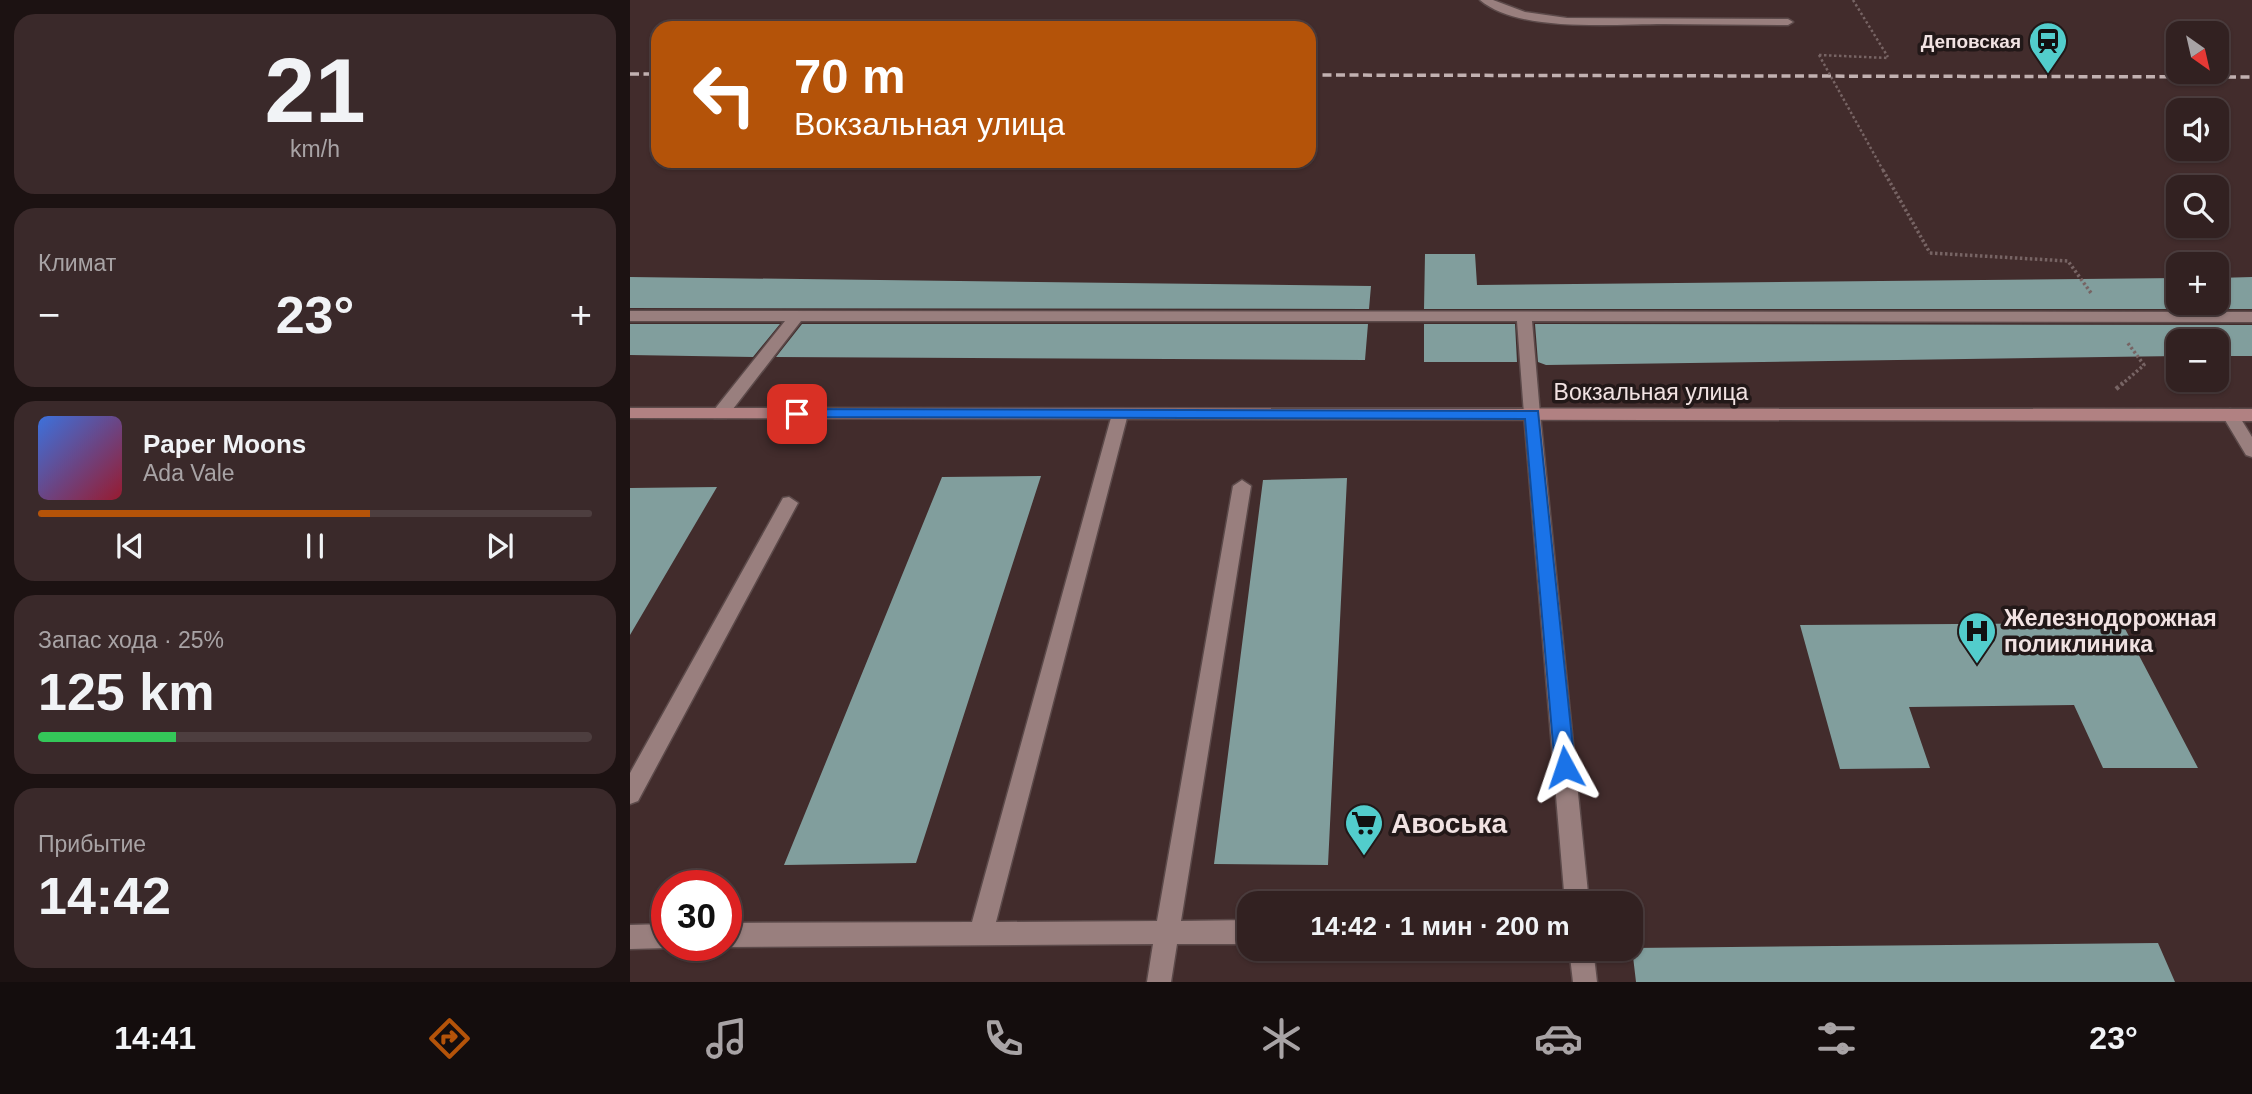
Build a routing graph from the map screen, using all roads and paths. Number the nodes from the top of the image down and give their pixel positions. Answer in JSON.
{"nodes":[{"id":1,"x":1485,"y":0,"type":"edge"},
{"id":2,"x":1853,"y":0,"type":"edge"},
{"id":3,"x":1788,"y":22,"type":"dead end"},
{"id":4,"x":2048,"y":260,"type":"dead end"},
{"id":5,"x":630,"y":316,"type":"edge"},
{"id":6,"x":1524,"y":317,"type":"junction"},
{"id":7,"x":2252,"y":317,"type":"edge"},
{"id":8,"x":794,"y":318,"type":"junction"},
{"id":9,"x":630,"y":414,"type":"edge"},
{"id":10,"x":720,"y":414,"type":"junction"},
{"id":11,"x":1120,"y":414,"type":"junction"},
{"id":12,"x":1532,"y":414,"type":"junction"},
{"id":13,"x":2230,"y":415,"type":"junction"},
{"id":14,"x":2252,"y":415,"type":"edge"},
{"id":15,"x":2252,"y":451,"type":"edge"},
{"id":16,"x":1242,"y":486,"type":"dead end"},
{"id":17,"x":789,"y":503,"type":"dead end"},
{"id":18,"x":630,"y":794,"type":"edge"},
{"id":19,"x":1576,"y":891,"type":"edge"},
{"id":20,"x":981,"y":932,"type":"junction"},
{"id":21,"x":1237,"y":932,"type":"edge"},
{"id":22,"x":1167,"y":933,"type":"junction"},
{"id":23,"x":651,"y":936,"type":"edge"},
{"id":24,"x":742,"y":936,"type":"edge"},
{"id":25,"x":630,"y":937,"type":"edge"},
{"id":26,"x":1583,"y":961,"type":"edge"},
{"id":27,"x":1159,"y":982,"type":"edge"},
{"id":28,"x":1585,"y":982,"type":"edge"}],
"edges":[{"from":1,"to":3,"type":"street"},
{"from":2,"to":4,"type":"path","bridge":true},
{"from":5,"to":8,"type":"street"},
{"from":6,"to":7,"type":"street"},
{"from":6,"to":8,"type":"street"},
{"from":6,"to":12,"type":"street"},
{"from":8,"to":10,"type":"street"},
{"from":9,"to":10,"type":"main road","name":"Вокзальная улица"},
{"from":10,"to":11,"type":"main road","name":"Вокзальная улица"},
{"from":11,"to":12,"type":"main road","name":"Вокзальная улица"},
{"from":11,"to":20,"type":"street"},
{"from":12,"to":13,"type":"main road","name":"Вокзальная улица"},
{"from":12,"to":19,"type":"street"},
{"from":13,"to":14,"type":"main road","name":"Вокзальная улица"},
{"from":13,"to":15,"type":"street"},
{"from":16,"to":22,"type":"street"},
{"from":17,"to":18,"type":"street"},
{"from":20,"to":22,"type":"street"},
{"from":20,"to":24,"type":"street"},
{"from":21,"to":22,"type":"street"},
{"from":22,"to":27,"type":"street"},
{"from":23,"to":25,"type":"street"},
{"from":26,"to":28,"type":"street"}]}
